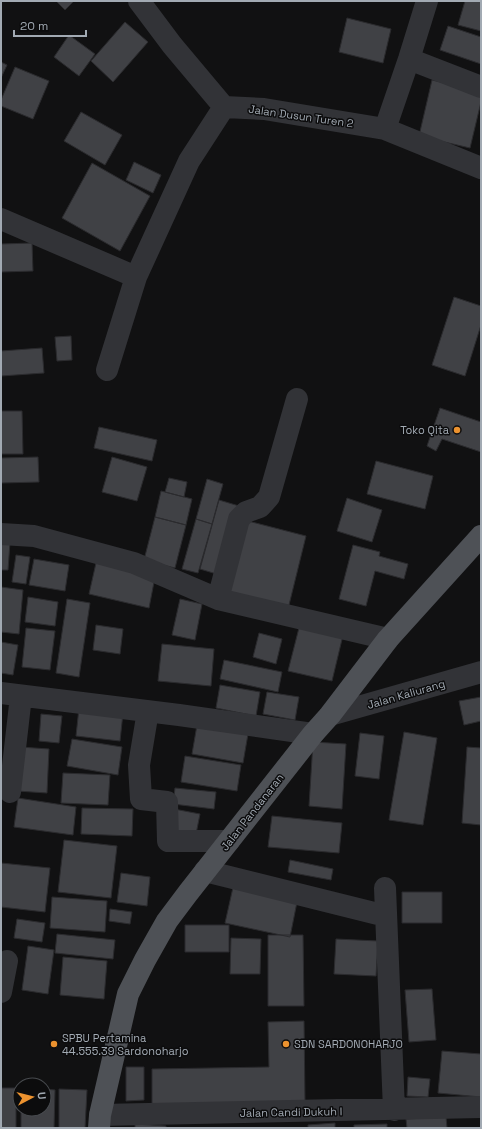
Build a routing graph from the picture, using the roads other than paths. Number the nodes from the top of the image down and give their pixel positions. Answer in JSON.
{"nodes":[{"id":1,"x":139,"y":1,"type":"edge"},
{"id":2,"x":427,"y":1,"type":"edge"},
{"id":3,"x":409,"y":59,"type":"junction"},
{"id":4,"x":481,"y":87,"type":"edge"},
{"id":5,"x":224,"y":107,"type":"junction"},
{"id":6,"x":385,"y":129,"type":"junction"},
{"id":7,"x":481,"y":168,"type":"edge"},
{"id":8,"x":1,"y":219,"type":"edge"},
{"id":9,"x":136,"y":277,"type":"junction"},
{"id":10,"x":107,"y":370,"type":"dead end"},
{"id":11,"x":297,"y":399,"type":"dead end"},
{"id":12,"x":1,"y":534,"type":"edge"},
{"id":13,"x":481,"y":536,"type":"edge"},
{"id":14,"x":218,"y":599,"type":"junction"},
{"id":15,"x":388,"y":639,"type":"junction"},
{"id":16,"x":481,"y":672,"type":"edge"},
{"id":17,"x":11,"y":695,"type":"edge"},
{"id":18,"x":148,"y":711,"type":"junction"},
{"id":19,"x":330,"y":715,"type":"junction"},
{"id":20,"x":313,"y":734,"type":"junction"},
{"id":21,"x":10,"y":792,"type":"dead end"},
{"id":22,"x":229,"y":841,"type":"junction"},
{"id":23,"x":205,"y":871,"type":"junction"},
{"id":24,"x":385,"y":888,"type":"dead end"},
{"id":25,"x":386,"y":916,"type":"junction"},
{"id":26,"x":7,"y":961,"type":"dead end"},
{"id":27,"x":1,"y":992,"type":"edge"},
{"id":28,"x":481,"y":1107,"type":"edge"},
{"id":29,"x":394,"y":1110,"type":"junction"},
{"id":30,"x":100,"y":1121,"type":"edge"}],
"edges":[{"from":1,"to":5,"type":"street"},
{"from":2,"to":3,"type":"street"},
{"from":3,"to":4,"type":"street"},
{"from":3,"to":6,"type":"street"},
{"from":5,"to":6,"type":"street","name":"Jalan Dusun Turen 2"},
{"from":5,"to":9,"type":"street"},
{"from":6,"to":7,"type":"street","name":"Jalan Dusun Turen 2"},
{"from":8,"to":9,"type":"street"},
{"from":9,"to":10,"type":"street"},
{"from":11,"to":14,"type":"street"},
{"from":12,"to":14,"type":"street"},
{"from":13,"to":15,"type":"main road","name":"Jalan Pandanaran"},
{"from":14,"to":15,"type":"street"},
{"from":15,"to":19,"type":"main road","name":"Jalan Pandanaran"},
{"from":16,"to":19,"type":"street","name":"Jalan Kaliurang"},
{"from":17,"to":18,"type":"street"},
{"from":17,"to":21,"type":"street"},
{"from":18,"to":20,"type":"street"},
{"from":18,"to":22,"type":"street"},
{"from":19,"to":20,"type":"main road","name":"Jalan Pandanaran"},
{"from":20,"to":22,"type":"main road","name":"Jalan Pandanaran"},
{"from":22,"to":23,"type":"main road","name":"Jalan Pandanaran"},
{"from":23,"to":25,"type":"street"},
{"from":23,"to":30,"type":"main road","name":"Jalan Pandanaran"},
{"from":24,"to":25,"type":"street"},
{"from":25,"to":29,"type":"street"},
{"from":26,"to":27,"type":"street"},
{"from":28,"to":29,"type":"street","name":"Jalan Candi Dukuh I"},
{"from":29,"to":30,"type":"street","name":"Jalan Candi Dukuh I"}]}
